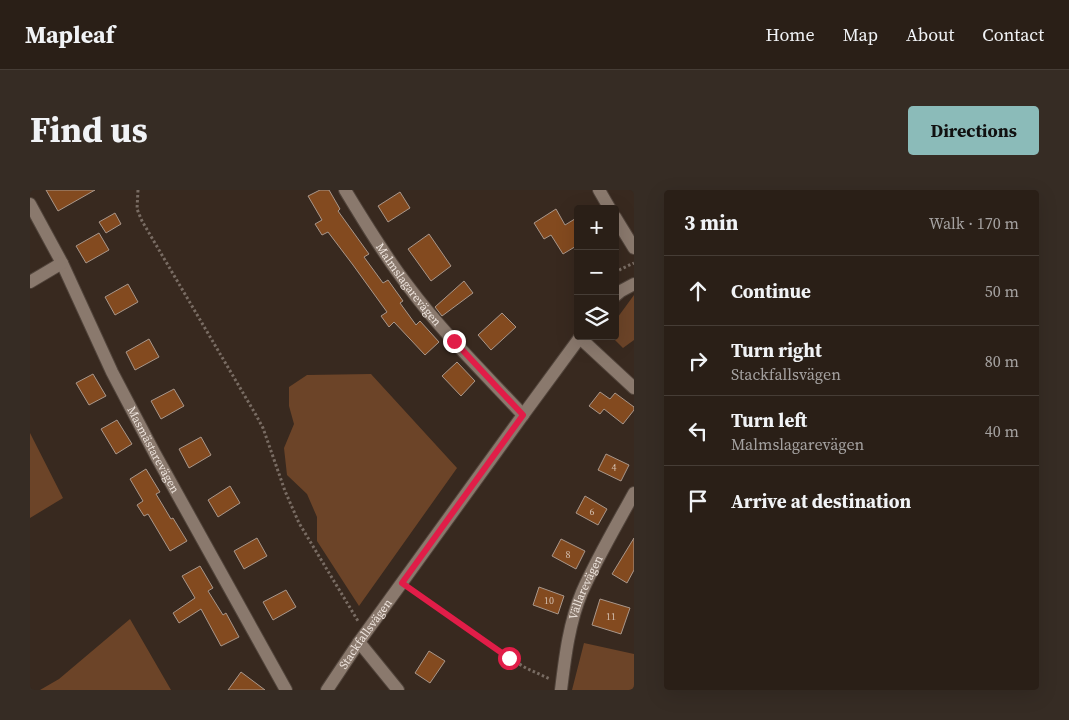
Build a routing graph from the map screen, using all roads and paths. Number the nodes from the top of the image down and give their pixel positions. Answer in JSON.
{"nodes":[{"id":1,"x":138,"y":190,"type":"edge"},
{"id":2,"x":345,"y":190,"type":"edge"},
{"id":3,"x":599,"y":190,"type":"edge"},
{"id":4,"x":30,"y":204,"type":"edge"},
{"id":5,"x":608,"y":205,"type":"edge"},
{"id":6,"x":619,"y":224,"type":"edge"},
{"id":7,"x":634,"y":248,"type":"edge"},
{"id":8,"x":62,"y":263,"type":"junction"},
{"id":9,"x":634,"y":263,"type":"edge"},
{"id":10,"x":619,"y":270,"type":"edge"},
{"id":11,"x":30,"y":282,"type":"edge"},
{"id":12,"x":634,"y":284,"type":"edge"},
{"id":13,"x":616,"y":295,"type":"edge"},
{"id":14,"x":578,"y":340,"type":"edge"},
{"id":15,"x":583,"y":340,"type":"edge"},
{"id":16,"x":634,"y":388,"type":"edge"},
{"id":17,"x":523,"y":415,"type":"junction"},
{"id":18,"x":634,"y":493,"type":"edge"},
{"id":19,"x":402,"y":583,"type":"junction"},
{"id":20,"x":361,"y":626,"type":"dead end"},
{"id":21,"x":359,"y":642,"type":"junction"},
{"id":22,"x":562,"y":687,"type":"edge"},
{"id":23,"x":286,"y":690,"type":"edge"},
{"id":24,"x":327,"y":690,"type":"edge"},
{"id":25,"x":398,"y":690,"type":"edge"}],
"edges":[{"from":1,"to":20,"type":"path"},
{"from":2,"to":17,"type":"street","name":"Malmslagarevägen"},
{"from":3,"to":5,"type":"street"},
{"from":4,"to":8,"type":"street","name":"Masmästarevägen"},
{"from":6,"to":7,"type":"street"},
{"from":8,"to":11,"type":"street"},
{"from":8,"to":23,"type":"street","name":"Masmästarevägen"},
{"from":9,"to":10,"type":"path"},
{"from":12,"to":13,"type":"street"},
{"from":14,"to":17,"type":"street","name":"Stackfallsvägen"},
{"from":15,"to":16,"type":"street"},
{"from":17,"to":19,"type":"street","name":"Stackfallsvägen"},
{"from":18,"to":22,"type":"street","name":"Vällarevägen"},
{"from":19,"to":21,"type":"street","name":"Stackfallsvägen"},
{"from":19,"to":22,"type":"path"},
{"from":21,"to":24,"type":"street","name":"Stackfallsvägen"},
{"from":21,"to":25,"type":"street"}]}
